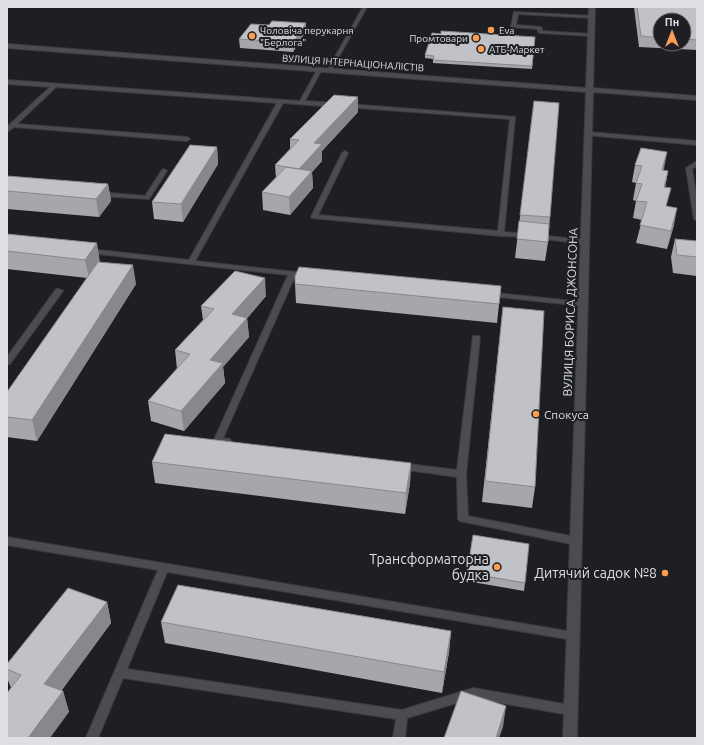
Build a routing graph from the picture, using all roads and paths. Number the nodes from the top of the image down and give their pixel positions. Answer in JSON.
{"nodes":[{"id":1,"x":365,"y":7,"type":"edge"},
{"id":2,"x":592,"y":12,"type":"edge"},
{"id":3,"x":591,"y":35,"type":"junction"},
{"id":4,"x":7,"y":46,"type":"edge"},
{"id":5,"x":319,"y":71,"type":"junction"},
{"id":6,"x":329,"y":71,"type":"junction"},
{"id":7,"x":7,"y":82,"type":"edge"},
{"id":8,"x":54,"y":86,"type":"junction"},
{"id":9,"x":590,"y":90,"type":"junction"},
{"id":10,"x":697,"y":98,"type":"edge"},
{"id":11,"x":281,"y":101,"type":"junction"},
{"id":12,"x":302,"y":102,"type":"junction"},
{"id":13,"x":12,"y":125,"type":"junction"},
{"id":14,"x":7,"y":130,"type":"edge"},
{"id":15,"x":588,"y":134,"type":"junction"},
{"id":16,"x":187,"y":139,"type":"dead end"},
{"id":17,"x":697,"y":143,"type":"edge"},
{"id":18,"x":345,"y":153,"type":"dead end"},
{"id":19,"x":697,"y":163,"type":"edge"},
{"id":20,"x":164,"y":171,"type":"dead end"},
{"id":21,"x":93,"y":194,"type":"edge"},
{"id":22,"x":697,"y":219,"type":"edge"},
{"id":23,"x":501,"y":234,"type":"junction"},
{"id":24,"x":585,"y":242,"type":"junction"},
{"id":25,"x":84,"y":250,"type":"edge"},
{"id":26,"x":191,"y":262,"type":"junction"},
{"id":27,"x":59,"y":291,"type":"dead end"},
{"id":28,"x":481,"y":293,"type":"edge"},
{"id":29,"x":583,"y":304,"type":"junction"},
{"id":30,"x":476,"y":338,"type":"dead end"},
{"id":31,"x":7,"y":362,"type":"edge"},
{"id":32,"x":233,"y":442,"type":"edge"},
{"id":33,"x":390,"y":464,"type":"edge"},
{"id":34,"x":461,"y":474,"type":"junction"},
{"id":35,"x":7,"y":541,"type":"edge"},
{"id":36,"x":576,"y":541,"type":"junction"},
{"id":37,"x":164,"y":568,"type":"junction"},
{"id":38,"x":573,"y":636,"type":"junction"},
{"id":39,"x":119,"y":673,"type":"junction"},
{"id":40,"x":570,"y":710,"type":"junction"},
{"id":41,"x":402,"y":715,"type":"junction"},
{"id":42,"x":92,"y":738,"type":"edge"},
{"id":43,"x":399,"y":738,"type":"edge"},
{"id":44,"x":570,"y":738,"type":"edge"}],
"edges":[{"from":1,"to":6,"type":"lane"},
{"from":2,"to":3,"type":"street","name":"ВУЛИЦЯ БОРИСА ДЖОНСОНА"},
{"from":2,"to":3,"type":"lane"},
{"from":3,"to":9,"type":"street","name":"ВУЛИЦЯ БОРИСА ДЖОНСОНА"},
{"from":4,"to":5,"type":"street","name":"ВУЛИЦЯ ІНТЕРНАЦІОНАЛІСТІВ"},
{"from":5,"to":6,"type":"street","name":"ВУЛИЦЯ ІНТЕРНАЦІОНАЛІСТІВ"},
{"from":5,"to":12,"type":"lane"},
{"from":6,"to":9,"type":"street","name":"ВУЛИЦЯ ІНТЕРНАЦІОНАЛІСТІВ"},
{"from":7,"to":8,"type":"lane"},
{"from":8,"to":11,"type":"lane"},
{"from":8,"to":13,"type":"lane"},
{"from":9,"to":10,"type":"street","name":"ВУЛИЦЯ ІНТЕРНАЦІОНАЛІСТІВ"},
{"from":9,"to":15,"type":"street","name":"ВУЛИЦЯ БОРИСА ДЖОНСОНА"},
{"from":11,"to":12,"type":"lane"},
{"from":11,"to":26,"type":"lane"},
{"from":12,"to":23,"type":"lane"},
{"from":13,"to":14,"type":"lane"},
{"from":13,"to":16,"type":"lane"},
{"from":15,"to":17,"type":"lane"},
{"from":15,"to":24,"type":"street","name":"ВУЛИЦЯ БОРИСА ДЖОНСОНА"},
{"from":18,"to":23,"type":"lane"},
{"from":19,"to":22,"type":"lane"},
{"from":20,"to":21,"type":"lane"},
{"from":23,"to":24,"type":"lane"},
{"from":24,"to":29,"type":"street","name":"ВУЛИЦЯ БОРИСА ДЖОНСОНА"},
{"from":25,"to":26,"type":"lane"},
{"from":26,"to":32,"type":"lane"},
{"from":27,"to":31,"type":"lane"},
{"from":28,"to":29,"type":"lane"},
{"from":29,"to":36,"type":"street","name":"ВУЛИЦЯ БОРИСА ДЖОНСОНА"},
{"from":30,"to":34,"type":"lane"},
{"from":33,"to":34,"type":"lane"},
{"from":34,"to":36,"type":"lane"},
{"from":35,"to":37,"type":"lane"},
{"from":36,"to":38,"type":"street","name":"ВУЛИЦЯ БОРИСА ДЖОНСОНА"},
{"from":37,"to":38,"type":"lane"},
{"from":37,"to":39,"type":"lane"},
{"from":38,"to":40,"type":"street","name":"ВУЛИЦЯ БОРИСА ДЖОНСОНА"},
{"from":39,"to":41,"type":"lane"},
{"from":39,"to":42,"type":"lane"},
{"from":40,"to":41,"type":"lane"},
{"from":40,"to":44,"type":"street","name":"ВУЛИЦЯ БОРИСА ДЖОНСОНА"},
{"from":41,"to":43,"type":"lane"}]}
